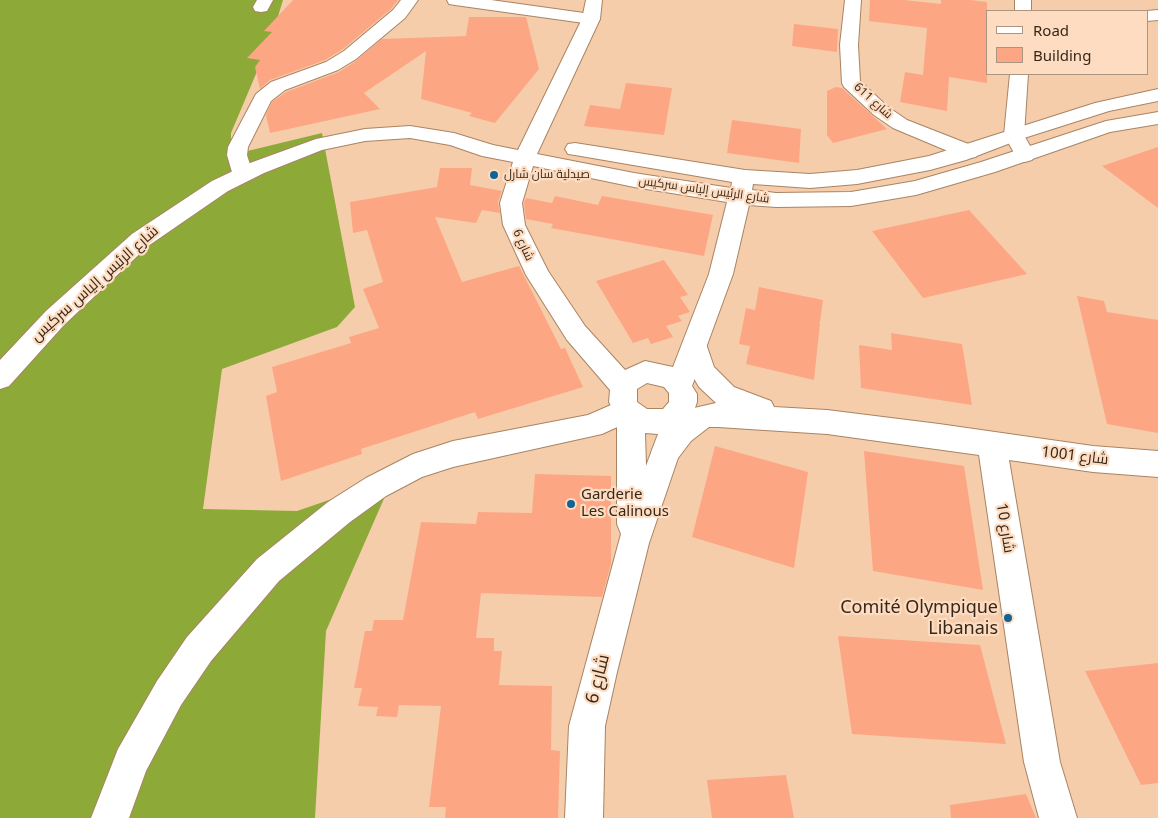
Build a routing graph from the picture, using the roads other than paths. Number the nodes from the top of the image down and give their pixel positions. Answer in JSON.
{"nodes":[{"id":1,"x":410,"y":0,"type":"edge"},
{"id":2,"x":454,"y":0,"type":"edge"},
{"id":3,"x":594,"y":0,"type":"edge"},
{"id":4,"x":853,"y":0,"type":"edge"},
{"id":5,"x":591,"y":19,"type":"junction"},
{"id":6,"x":1020,"y":75,"type":"edge"},
{"id":7,"x":1158,"y":95,"type":"edge"},
{"id":8,"x":1158,"y":118,"type":"edge"},
{"id":9,"x":1014,"y":135,"type":"junction"},
{"id":10,"x":529,"y":151,"type":"junction"},
{"id":11,"x":969,"y":152,"type":"junction"},
{"id":12,"x":1025,"y":155,"type":"junction"},
{"id":13,"x":242,"y":174,"type":"junction"},
{"id":14,"x":742,"y":187,"type":"junction"},
{"id":15,"x":695,"y":344,"type":"junction"},
{"id":16,"x":0,"y":378,"type":"edge"},
{"id":17,"x":679,"y":398,"type":"junction"},
{"id":18,"x":627,"y":404,"type":"junction"},
{"id":19,"x":783,"y":418,"type":"junction"},
{"id":20,"x":992,"y":445,"type":"junction"},
{"id":21,"x":664,"y":455,"type":"junction"},
{"id":22,"x":1158,"y":464,"type":"edge"},
{"id":23,"x":633,"y":543,"type":"junction"},
{"id":24,"x":110,"y":818,"type":"edge"},
{"id":25,"x":584,"y":818,"type":"edge"},
{"id":26,"x":1058,"y":818,"type":"edge"}],
"edges":[{"from":1,"to":13,"type":"street"},
{"from":2,"to":5,"type":"street"},
{"from":3,"to":5,"type":"street","name":"شارع 6"},
{"from":4,"to":11,"type":"street","name":"شارع 611"},
{"from":5,"to":10,"type":"street","name":"شارع 6"},
{"from":6,"to":9,"type":"street"},
{"from":7,"to":9,"type":"street","name":"شارع الرئيس إلياس سركيس"},
{"from":8,"to":12,"type":"street","name":"شارع الرئيس إلياس سركيس"},
{"from":9,"to":11,"type":"street","name":"شارع الرئيس إلياس سركيس"},
{"from":9,"to":12,"type":"street"},
{"from":10,"to":13,"type":"street","name":"شارع الرئيس إلياس سركيس"},
{"from":10,"to":14,"type":"street","name":"شارع الرئيس إلياس سركيس"},
{"from":10,"to":18,"type":"street","name":"شارع 6"},
{"from":11,"to":14,"type":"street","name":"شارع الرئيس إلياس سركيس"},
{"from":12,"to":14,"type":"street","name":"شارع الرئيس إلياس سركيس"},
{"from":13,"to":16,"type":"street","name":"شارع الرئيس إلياس سركيس"},
{"from":14,"to":15,"type":"street"},
{"from":15,"to":17,"type":"street"},
{"from":15,"to":19,"type":"street"},
{"from":17,"to":18,"type":"street"},
{"from":17,"to":18,"type":"street"},
{"from":17,"to":21,"type":"street"},
{"from":18,"to":23,"type":"street"},
{"from":18,"to":24,"type":"street"},
{"from":19,"to":20,"type":"street"},
{"from":19,"to":21,"type":"street"},
{"from":20,"to":22,"type":"street","name":"شارع 1001"},
{"from":20,"to":26,"type":"street","name":"شارع 10"},
{"from":21,"to":23,"type":"street"},
{"from":23,"to":25,"type":"street","name":"شارع 6"}]}
